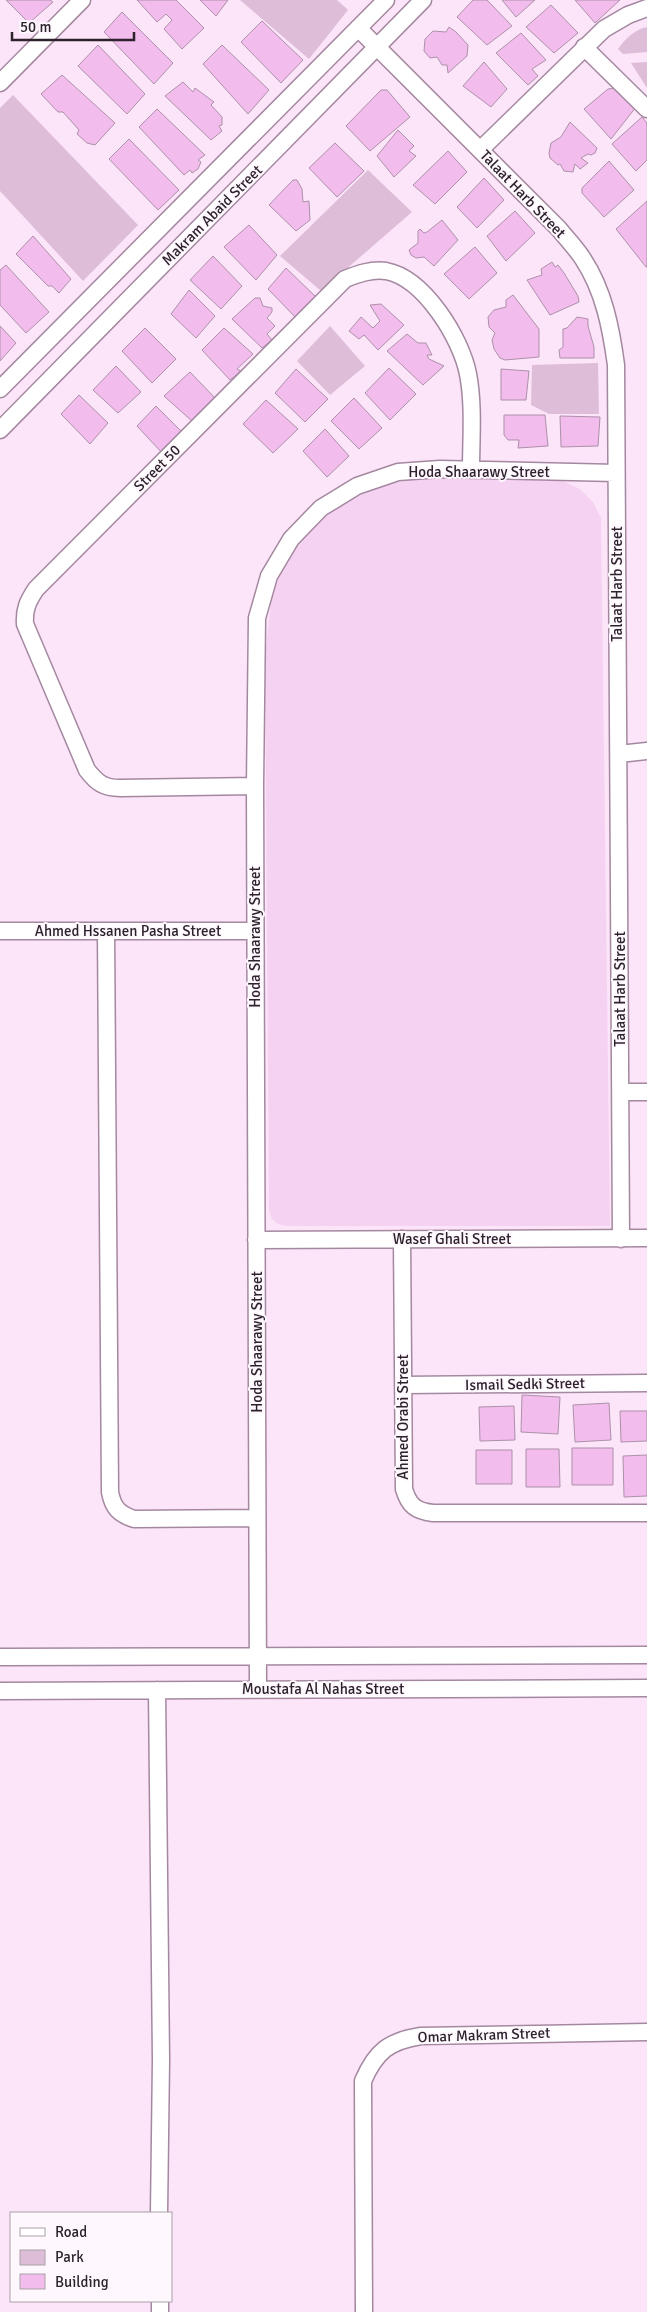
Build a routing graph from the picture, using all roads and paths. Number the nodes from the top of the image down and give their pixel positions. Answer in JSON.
{"nodes":[{"id":1,"x":82,"y":0,"type":"edge"},
{"id":2,"x":386,"y":0,"type":"edge"},
{"id":3,"x":424,"y":0,"type":"edge"},
{"id":4,"x":647,"y":8,"type":"edge"},
{"id":5,"x":358,"y":28,"type":"junction"},
{"id":6,"x":377,"y":47,"type":"junction"},
{"id":7,"x":584,"y":47,"type":"junction"},
{"id":8,"x":0,"y":83,"type":"edge"},
{"id":9,"x":647,"y":109,"type":"edge"},
{"id":10,"x":480,"y":150,"type":"junction"},
{"id":11,"x":0,"y":389,"type":"edge"},
{"id":12,"x":0,"y":430,"type":"edge"},
{"id":13,"x":471,"y":470,"type":"junction"},
{"id":14,"x":616,"y":473,"type":"junction"},
{"id":15,"x":647,"y":751,"type":"edge"},
{"id":16,"x":619,"y":754,"type":"junction"},
{"id":17,"x":255,"y":786,"type":"junction"},
{"id":18,"x":0,"y":931,"type":"edge"},
{"id":19,"x":106,"y":931,"type":"junction"},
{"id":20,"x":255,"y":931,"type":"junction"},
{"id":21,"x":621,"y":1092,"type":"junction"},
{"id":22,"x":647,"y":1092,"type":"edge"},
{"id":23,"x":622,"y":1238,"type":"junction"},
{"id":24,"x":647,"y":1238,"type":"edge"},
{"id":25,"x":402,"y":1239,"type":"junction"},
{"id":26,"x":256,"y":1240,"type":"junction"},
{"id":27,"x":647,"y":1383,"type":"edge"},
{"id":28,"x":403,"y":1385,"type":"junction"},
{"id":29,"x":647,"y":1513,"type":"edge"},
{"id":30,"x":258,"y":1518,"type":"junction"},
{"id":31,"x":647,"y":1655,"type":"edge"},
{"id":32,"x":258,"y":1656,"type":"junction"},
{"id":33,"x":0,"y":1657,"type":"edge"},
{"id":34,"x":647,"y":1688,"type":"edge"},
{"id":35,"x":258,"y":1689,"type":"junction"},
{"id":36,"x":157,"y":1690,"type":"junction"},
{"id":37,"x":0,"y":1691,"type":"edge"},
{"id":38,"x":647,"y":2032,"type":"edge"},
{"id":39,"x":159,"y":2212,"type":"edge"},
{"id":40,"x":364,"y":2312,"type":"edge"}],
"edges":[{"from":1,"to":8,"type":"street"},
{"from":2,"to":5,"type":"street","name":"Makram Abaid Street"},
{"from":3,"to":6,"type":"street","name":"Makram Abaid Street"},
{"from":4,"to":7,"type":"street"},
{"from":5,"to":6,"type":"street","name":"Talaat Harb Street"},
{"from":5,"to":11,"type":"street","name":"Makram Abaid Street"},
{"from":6,"to":10,"type":"street","name":"Talaat Harb Street"},
{"from":6,"to":12,"type":"street","name":"Makram Abaid Street"},
{"from":7,"to":9,"type":"street"},
{"from":7,"to":10,"type":"street"},
{"from":10,"to":14,"type":"street","name":"Talaat Harb Street"},
{"from":13,"to":14,"type":"street","name":"Hoda Shaarawy Street"},
{"from":13,"to":17,"type":"street","name":"Hoda Shaarawy Street"},
{"from":13,"to":17,"type":"street","name":"Street 50"},
{"from":14,"to":16,"type":"street","name":"Talaat Harb Street"},
{"from":15,"to":16,"type":"street"},
{"from":16,"to":21,"type":"street","name":"Talaat Harb Street"},
{"from":17,"to":20,"type":"street","name":"Hoda Shaarawy Street"},
{"from":18,"to":19,"type":"street","name":"Ahmed Hssanen Pasha Street"},
{"from":19,"to":20,"type":"street","name":"Ahmed Hssanen Pasha Street"},
{"from":19,"to":30,"type":"street"},
{"from":20,"to":26,"type":"street","name":"Hoda Shaarawy Street"},
{"from":21,"to":22,"type":"street"},
{"from":21,"to":23,"type":"street","name":"Talaat Harb Street"},
{"from":23,"to":24,"type":"street","name":"Wasef Ghali Street"},
{"from":23,"to":25,"type":"street","name":"Wasef Ghali Street"},
{"from":25,"to":26,"type":"street","name":"Wasef Ghali Street"},
{"from":25,"to":28,"type":"street","name":"Ahmed Orabi Street"},
{"from":26,"to":30,"type":"street","name":"Hoda Shaarawy Street"},
{"from":27,"to":28,"type":"street","name":"Ismail Sedki Street"},
{"from":28,"to":29,"type":"street","name":"Ahmed Orabi Street"},
{"from":30,"to":32,"type":"street","name":"Hoda Shaarawy Street"},
{"from":31,"to":32,"type":"street"},
{"from":32,"to":33,"type":"street"},
{"from":32,"to":35,"type":"street","name":"Hoda Shaarawy Street"},
{"from":34,"to":35,"type":"street","name":"Moustafa Al Nahas Street"},
{"from":35,"to":36,"type":"street","name":"Moustafa Al Nahas Street"},
{"from":36,"to":37,"type":"street","name":"Moustafa Al Nahas Street"},
{"from":36,"to":39,"type":"street"},
{"from":38,"to":40,"type":"street","name":"Omar Makram Street"}]}
